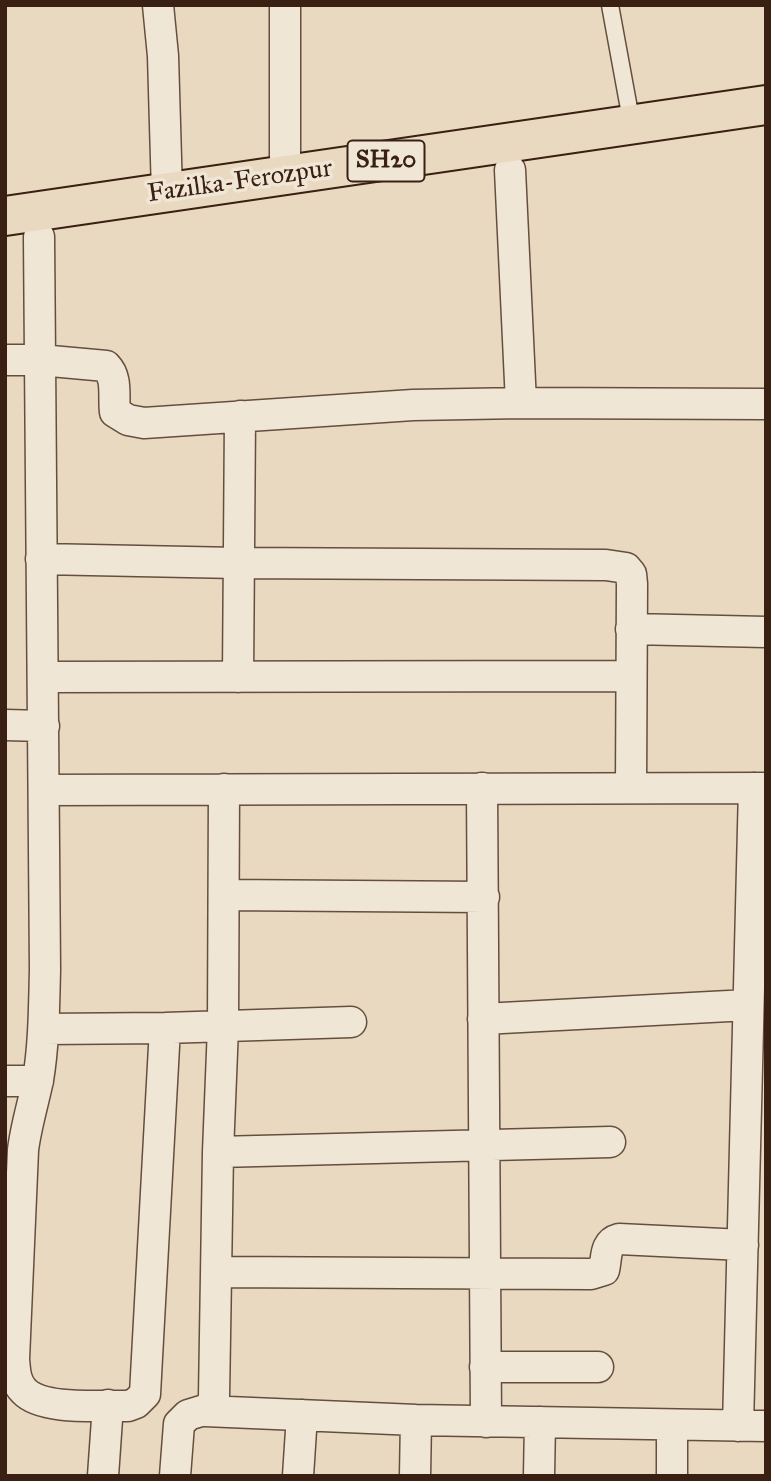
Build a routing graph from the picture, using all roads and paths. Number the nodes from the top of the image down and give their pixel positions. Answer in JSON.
{"nodes":[{"id":1,"x":158,"y":5,"type":"edge"},
{"id":2,"x":285,"y":5,"type":"edge"},
{"id":3,"x":610,"y":5,"type":"edge"},
{"id":4,"x":766,"y":105,"type":"edge"},
{"id":5,"x":632,"y":125,"type":"junction"},
{"id":6,"x":766,"y":132,"type":"edge"},
{"id":7,"x":510,"y":170,"type":"junction"},
{"id":8,"x":285,"y":176,"type":"junction"},
{"id":9,"x":167,"y":193,"type":"junction"},
{"id":10,"x":5,"y":216,"type":"edge"},
{"id":11,"x":22,"y":240,"type":"edge"},
{"id":12,"x":5,"y":360,"type":"edge"},
{"id":13,"x":40,"y":360,"type":"junction"},
{"id":14,"x":521,"y":403,"type":"junction"},
{"id":15,"x":766,"y":404,"type":"edge"},
{"id":16,"x":240,"y":416,"type":"junction"},
{"id":17,"x":41,"y":559,"type":"junction"},
{"id":18,"x":237,"y":564,"type":"junction"},
{"id":19,"x":631,"y":629,"type":"junction"},
{"id":20,"x":766,"y":632,"type":"edge"},
{"id":21,"x":631,"y":676,"type":"junction"},
{"id":22,"x":43,"y":677,"type":"junction"},
{"id":23,"x":239,"y":677,"type":"junction"},
{"id":24,"x":5,"y":725,"type":"edge"},
{"id":25,"x":44,"y":726,"type":"junction"},
{"id":26,"x":482,"y":788,"type":"junction"},
{"id":27,"x":631,"y":788,"type":"junction"},
{"id":28,"x":760,"y":788,"type":"edge"},
{"id":29,"x":224,"y":789,"type":"junction"},
{"id":30,"x":44,"y":790,"type":"junction"},
{"id":31,"x":224,"y":895,"type":"junction"},
{"id":32,"x":484,"y":897,"type":"junction"},
{"id":33,"x":758,"y":939,"type":"edge"},
{"id":34,"x":748,"y":1005,"type":"junction"},
{"id":35,"x":483,"y":1019,"type":"junction"},
{"id":36,"x":351,"y":1022,"type":"dead end"},
{"id":37,"x":223,"y":1027,"type":"junction"},
{"id":38,"x":165,"y":1028,"type":"junction"},
{"id":39,"x":44,"y":1029,"type":"junction"},
{"id":40,"x":5,"y":1081,"type":"edge"},
{"id":41,"x":38,"y":1081,"type":"junction"},
{"id":42,"x":610,"y":1142,"type":"dead end"},
{"id":43,"x":483,"y":1144,"type":"junction"},
{"id":44,"x":218,"y":1153,"type":"junction"},
{"id":45,"x":743,"y":1245,"type":"junction"},
{"id":46,"x":217,"y":1272,"type":"junction"},
{"id":47,"x":484,"y":1273,"type":"junction"},
{"id":48,"x":485,"y":1367,"type":"junction"},
{"id":49,"x":598,"y":1367,"type":"dead end"},
{"id":50,"x":108,"y":1405,"type":"junction"},
{"id":51,"x":205,"y":1411,"type":"junction"},
{"id":52,"x":302,"y":1415,"type":"junction"},
{"id":53,"x":416,"y":1420,"type":"junction"},
{"id":54,"x":486,"y":1422,"type":"junction"},
{"id":55,"x":540,"y":1422,"type":"junction"},
{"id":56,"x":672,"y":1425,"type":"junction"},
{"id":57,"x":752,"y":1426,"type":"edge"},
{"id":58,"x":103,"y":1476,"type":"edge"},
{"id":59,"x":175,"y":1476,"type":"edge"},
{"id":60,"x":298,"y":1476,"type":"edge"},
{"id":61,"x":415,"y":1476,"type":"edge"},
{"id":62,"x":539,"y":1476,"type":"edge"},
{"id":63,"x":672,"y":1476,"type":"edge"}],
"edges":[{"from":1,"to":9,"type":"street"},
{"from":2,"to":8,"type":"street"},
{"from":3,"to":5,"type":"lane"},
{"from":4,"to":5,"type":"main road","name":"Fazilka-Ferozpur","number":"SH20"},
{"from":5,"to":8,"type":"main road","name":"Fazilka-Ferozpur","number":"SH20"},
{"from":6,"to":7,"type":"main road","name":"Fazilka-Ferozpur","number":"SH20"},
{"from":7,"to":11,"type":"main road","name":"Fazilka-Ferozpur","number":"SH20"},
{"from":7,"to":14,"type":"street"},
{"from":8,"to":9,"type":"main road","name":"Fazilka-Ferozpur","number":"SH20"},
{"from":9,"to":10,"type":"main road","name":"Fazilka-Ferozpur","number":"SH20"},
{"from":11,"to":13,"type":"street"},
{"from":12,"to":13,"type":"street"},
{"from":13,"to":16,"type":"street"},
{"from":13,"to":17,"type":"street"},
{"from":14,"to":15,"type":"street"},
{"from":14,"to":16,"type":"street"},
{"from":16,"to":18,"type":"street"},
{"from":17,"to":18,"type":"street"},
{"from":17,"to":22,"type":"street"},
{"from":18,"to":19,"type":"street"},
{"from":18,"to":23,"type":"street"},
{"from":19,"to":20,"type":"street"},
{"from":19,"to":21,"type":"street"},
{"from":21,"to":23,"type":"street"},
{"from":21,"to":27,"type":"street"},
{"from":22,"to":23,"type":"street"},
{"from":22,"to":25,"type":"street"},
{"from":24,"to":25,"type":"street"},
{"from":25,"to":30,"type":"street"},
{"from":26,"to":27,"type":"street"},
{"from":26,"to":29,"type":"street"},
{"from":26,"to":32,"type":"street"},
{"from":27,"to":28,"type":"street"},
{"from":28,"to":33,"type":"street"},
{"from":29,"to":30,"type":"street"},
{"from":29,"to":31,"type":"street"},
{"from":30,"to":39,"type":"street"},
{"from":31,"to":32,"type":"street"},
{"from":31,"to":37,"type":"street"},
{"from":32,"to":35,"type":"street"},
{"from":33,"to":34,"type":"street"},
{"from":34,"to":35,"type":"street"},
{"from":34,"to":45,"type":"street"},
{"from":35,"to":43,"type":"street"},
{"from":36,"to":37,"type":"street"},
{"from":37,"to":38,"type":"street"},
{"from":37,"to":44,"type":"street"},
{"from":38,"to":39,"type":"street"},
{"from":38,"to":50,"type":"street"},
{"from":39,"to":41,"type":"street"},
{"from":40,"to":41,"type":"street"},
{"from":41,"to":50,"type":"street"},
{"from":42,"to":43,"type":"street"},
{"from":43,"to":44,"type":"street"},
{"from":43,"to":47,"type":"street"},
{"from":44,"to":46,"type":"street"},
{"from":45,"to":47,"type":"street"},
{"from":45,"to":57,"type":"street"},
{"from":46,"to":47,"type":"street"},
{"from":46,"to":51,"type":"street"},
{"from":47,"to":48,"type":"street"},
{"from":48,"to":49,"type":"street"},
{"from":48,"to":54,"type":"street"},
{"from":50,"to":58,"type":"street"},
{"from":51,"to":52,"type":"street"},
{"from":51,"to":59,"type":"street"},
{"from":52,"to":53,"type":"street"},
{"from":52,"to":60,"type":"street"},
{"from":53,"to":54,"type":"street"},
{"from":53,"to":61,"type":"street"},
{"from":54,"to":55,"type":"street"},
{"from":55,"to":56,"type":"street"},
{"from":55,"to":62,"type":"street"},
{"from":56,"to":57,"type":"street"},
{"from":56,"to":63,"type":"street"}]}
